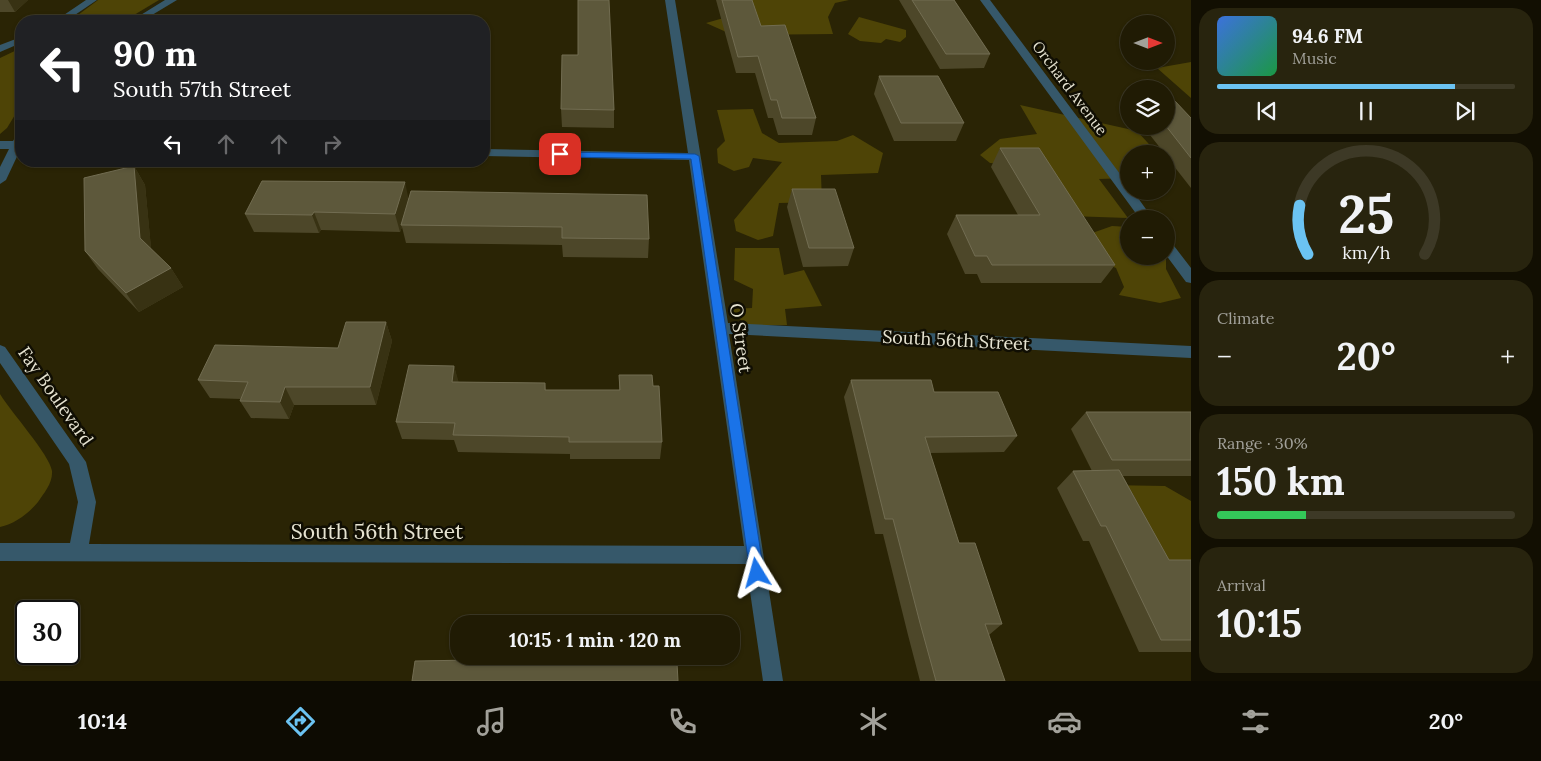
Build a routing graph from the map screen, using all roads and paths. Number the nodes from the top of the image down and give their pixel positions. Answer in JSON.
{"nodes":[{"id":1,"x":92,"y":0,"type":"edge"},
{"id":2,"x":172,"y":0,"type":"edge"},
{"id":3,"x":670,"y":0,"type":"edge"},
{"id":4,"x":985,"y":0,"type":"edge"},
{"id":5,"x":69,"y":15,"type":"edge"},
{"id":6,"x":146,"y":15,"type":"edge"},
{"id":7,"x":15,"y":43,"type":"edge"},
{"id":8,"x":0,"y":49,"type":"edge"},
{"id":9,"x":15,"y":143,"type":"edge"},
{"id":10,"x":0,"y":145,"type":"edge"},
{"id":11,"x":15,"y":152,"type":"edge"},
{"id":12,"x":490,"y":153,"type":"edge"},
{"id":13,"x":695,"y":156,"type":"junction"},
{"id":14,"x":0,"y":180,"type":"edge"},
{"id":15,"x":1140,"y":210,"type":"edge"},
{"id":16,"x":1175,"y":257,"type":"edge"},
{"id":17,"x":1191,"y":278,"type":"edge"},
{"id":18,"x":721,"y":328,"type":"junction"},
{"id":19,"x":0,"y":351,"type":"edge"},
{"id":20,"x":1191,"y":352,"type":"edge"},
{"id":21,"x":0,"y":552,"type":"edge"},
{"id":22,"x":78,"y":552,"type":"junction"},
{"id":23,"x":754,"y":555,"type":"junction"},
{"id":24,"x":773,"y":681,"type":"edge"}],
"edges":[{"from":1,"to":5,"type":"street"},
{"from":2,"to":6,"type":"street"},
{"from":3,"to":13,"type":"street","name":"O Street"},
{"from":4,"to":15,"type":"street","name":"Orchard Avenue"},
{"from":7,"to":8,"type":"street"},
{"from":9,"to":10,"type":"street"},
{"from":11,"to":14,"type":"street"},
{"from":12,"to":13,"type":"street"},
{"from":13,"to":18,"type":"street","name":"O Street"},
{"from":16,"to":17,"type":"street"},
{"from":18,"to":20,"type":"street","name":"South 56th Street"},
{"from":18,"to":23,"type":"street","name":"O Street"},
{"from":19,"to":22,"type":"street","name":"Fay Boulevard"},
{"from":21,"to":22,"type":"street","name":"South 56th Street"},
{"from":22,"to":23,"type":"street","name":"South 56th Street"},
{"from":23,"to":24,"type":"street","name":"O Street"}]}
